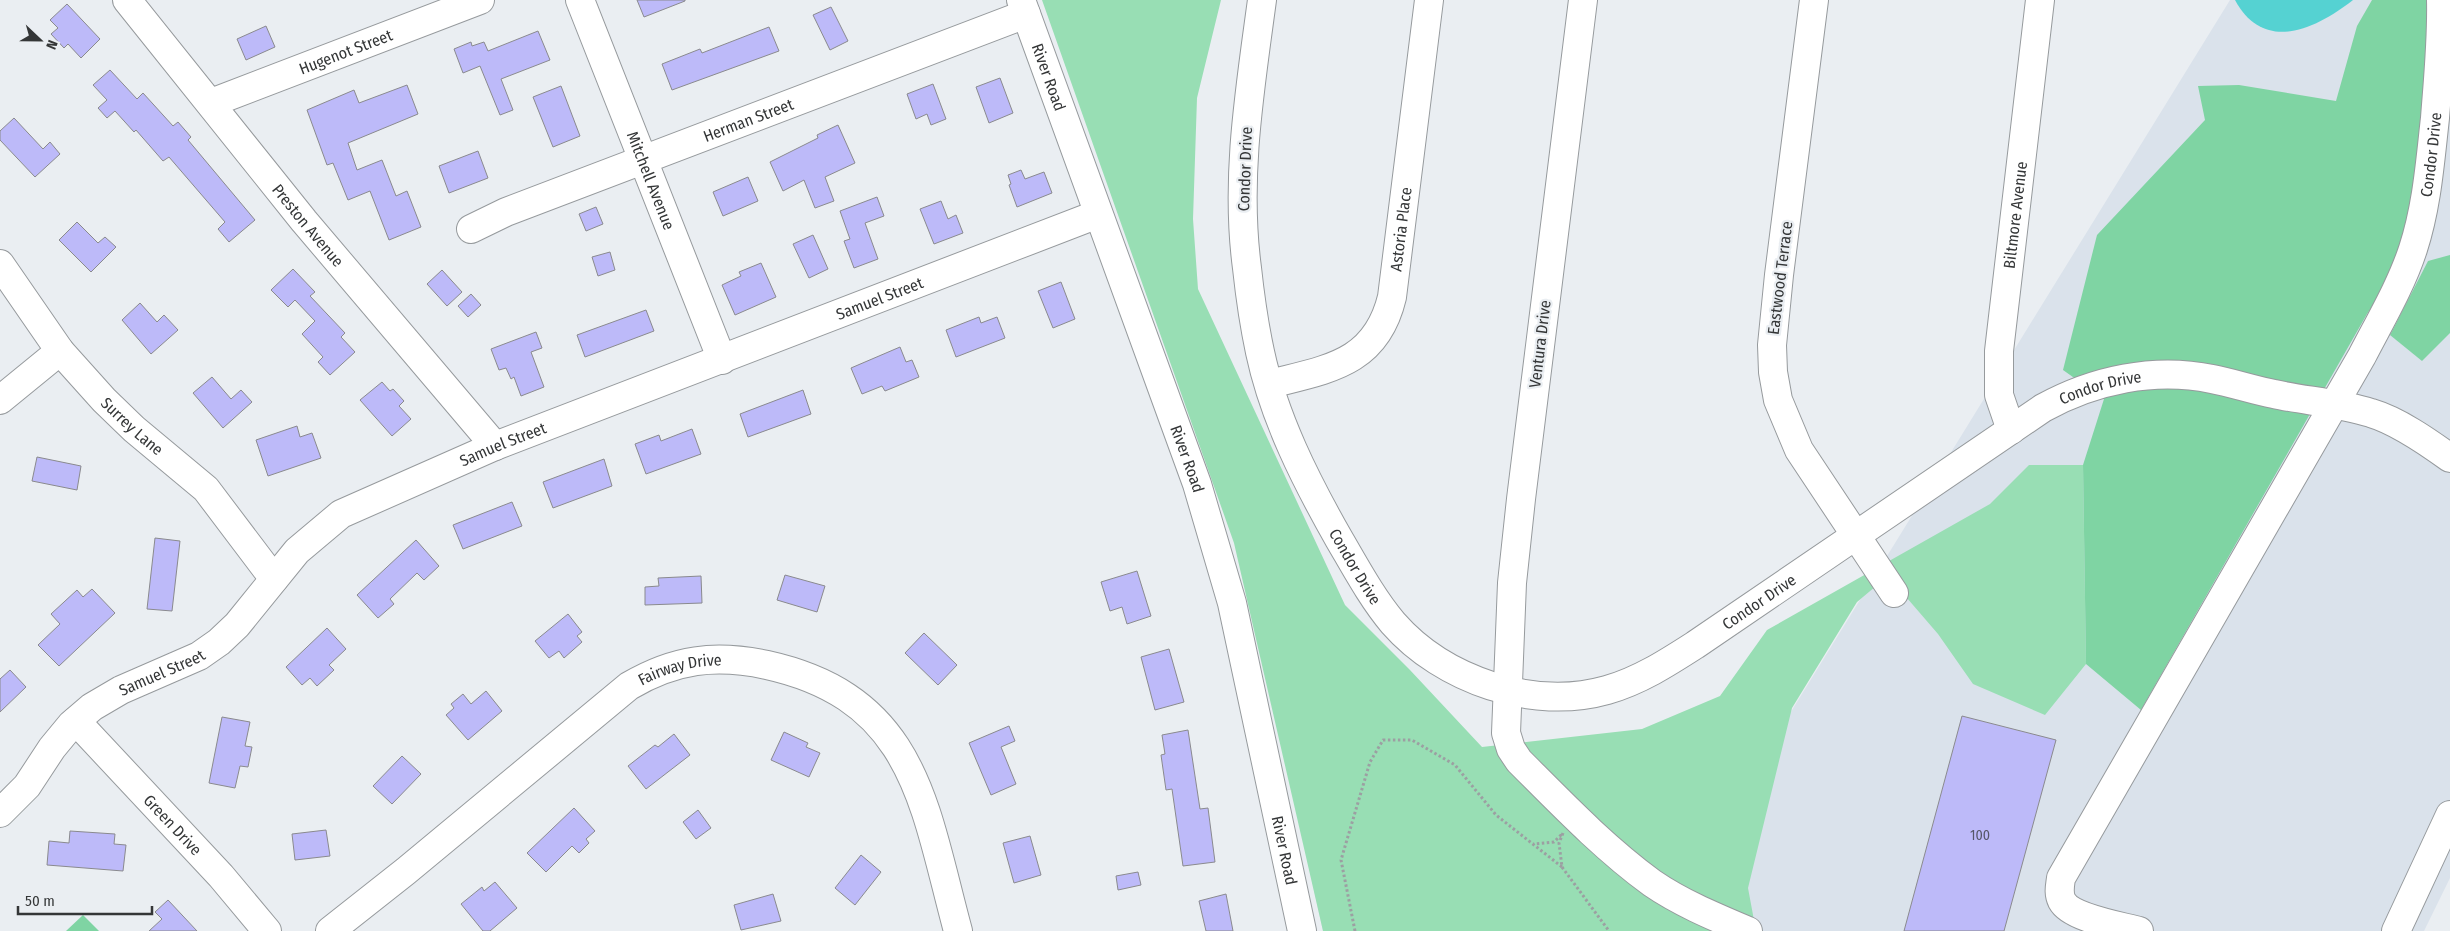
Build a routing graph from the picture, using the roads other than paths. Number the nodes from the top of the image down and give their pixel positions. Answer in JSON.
{"nodes":[{"id":1,"x":127,"y":0,"type":"edge"},
{"id":2,"x":480,"y":0,"type":"edge"},
{"id":3,"x":580,"y":0,"type":"edge"},
{"id":4,"x":1262,"y":0,"type":"edge"},
{"id":5,"x":1429,"y":0,"type":"edge"},
{"id":6,"x":1583,"y":0,"type":"edge"},
{"id":7,"x":1814,"y":0,"type":"edge"},
{"id":8,"x":2040,"y":0,"type":"edge"},
{"id":9,"x":2441,"y":0,"type":"edge"},
{"id":10,"x":1023,"y":7,"type":"edge"},
{"id":11,"x":212,"y":103,"type":"junction"},
{"id":12,"x":643,"y":160,"type":"junction"},
{"id":13,"x":1098,"y":214,"type":"junction"},
{"id":14,"x":472,"y":229,"type":"dead end"},
{"id":15,"x":0,"y":264,"type":"edge"},
{"id":16,"x":60,"y":351,"type":"junction"},
{"id":17,"x":722,"y":360,"type":"junction"},
{"id":18,"x":1270,"y":384,"type":"junction"},
{"id":19,"x":0,"y":400,"type":"edge"},
{"id":20,"x":2334,"y":405,"type":"junction"},
{"id":21,"x":2011,"y":430,"type":"junction"},
{"id":22,"x":495,"y":446,"type":"junction"},
{"id":23,"x":2450,"y":458,"type":"edge"},
{"id":24,"x":1856,"y":536,"type":"junction"},
{"id":25,"x":274,"y":579,"type":"junction"},
{"id":26,"x":1894,"y":593,"type":"dead end"},
{"id":27,"x":1506,"y":690,"type":"junction"},
{"id":28,"x":76,"y":721,"type":"junction"},
{"id":29,"x":0,"y":813,"type":"edge"},
{"id":30,"x":2450,"y":815,"type":"edge"},
{"id":31,"x":267,"y":931,"type":"edge"},
{"id":32,"x":330,"y":931,"type":"edge"},
{"id":33,"x":958,"y":931,"type":"edge"},
{"id":34,"x":1302,"y":931,"type":"edge"},
{"id":35,"x":1748,"y":931,"type":"edge"},
{"id":36,"x":2139,"y":931,"type":"edge"},
{"id":37,"x":2396,"y":931,"type":"edge"}],
"edges":[{"from":1,"to":11,"type":"street","name":"Preston Avenue"},
{"from":2,"to":11,"type":"street","name":"Hugenot Street"},
{"from":3,"to":12,"type":"street","name":"Mitchell Avenue"},
{"from":4,"to":18,"type":"street","name":"Condor Drive"},
{"from":5,"to":18,"type":"street","name":"Astoria Place"},
{"from":6,"to":27,"type":"street","name":"Ventura Drive"},
{"from":7,"to":24,"type":"street","name":"Eastwood Terrace"},
{"from":8,"to":21,"type":"street","name":"Biltmore Avenue"},
{"from":9,"to":20,"type":"street","name":"Condor Drive"},
{"from":10,"to":12,"type":"street","name":"Herman Street"},
{"from":10,"to":13,"type":"street","name":"River Road"},
{"from":11,"to":22,"type":"street","name":"Preston Avenue"},
{"from":12,"to":14,"type":"street","name":"Herman Street"},
{"from":12,"to":17,"type":"street","name":"Mitchell Avenue"},
{"from":13,"to":17,"type":"street","name":"Samuel Street"},
{"from":13,"to":34,"type":"street","name":"River Road"},
{"from":15,"to":16,"type":"street","name":"Surrey Lane"},
{"from":16,"to":19,"type":"street"},
{"from":16,"to":25,"type":"street","name":"Surrey Lane"},
{"from":17,"to":22,"type":"street","name":"Samuel Street"},
{"from":18,"to":27,"type":"street","name":"Condor Drive"},
{"from":20,"to":21,"type":"street","name":"Condor Drive"},
{"from":20,"to":23,"type":"street"},
{"from":20,"to":36,"type":"street"},
{"from":21,"to":24,"type":"street","name":"Condor Drive"},
{"from":22,"to":25,"type":"street","name":"Samuel Street"},
{"from":24,"to":26,"type":"street","name":"Eastwood Terrace"},
{"from":24,"to":27,"type":"street","name":"Condor Drive"},
{"from":25,"to":28,"type":"street","name":"Samuel Street"},
{"from":27,"to":35,"type":"street","name":"Ventura Drive"},
{"from":28,"to":29,"type":"street","name":"Samuel Street"},
{"from":28,"to":31,"type":"street","name":"Green Drive"},
{"from":30,"to":37,"type":"street"},
{"from":32,"to":33,"type":"street","name":"Fairway Drive"}]}
